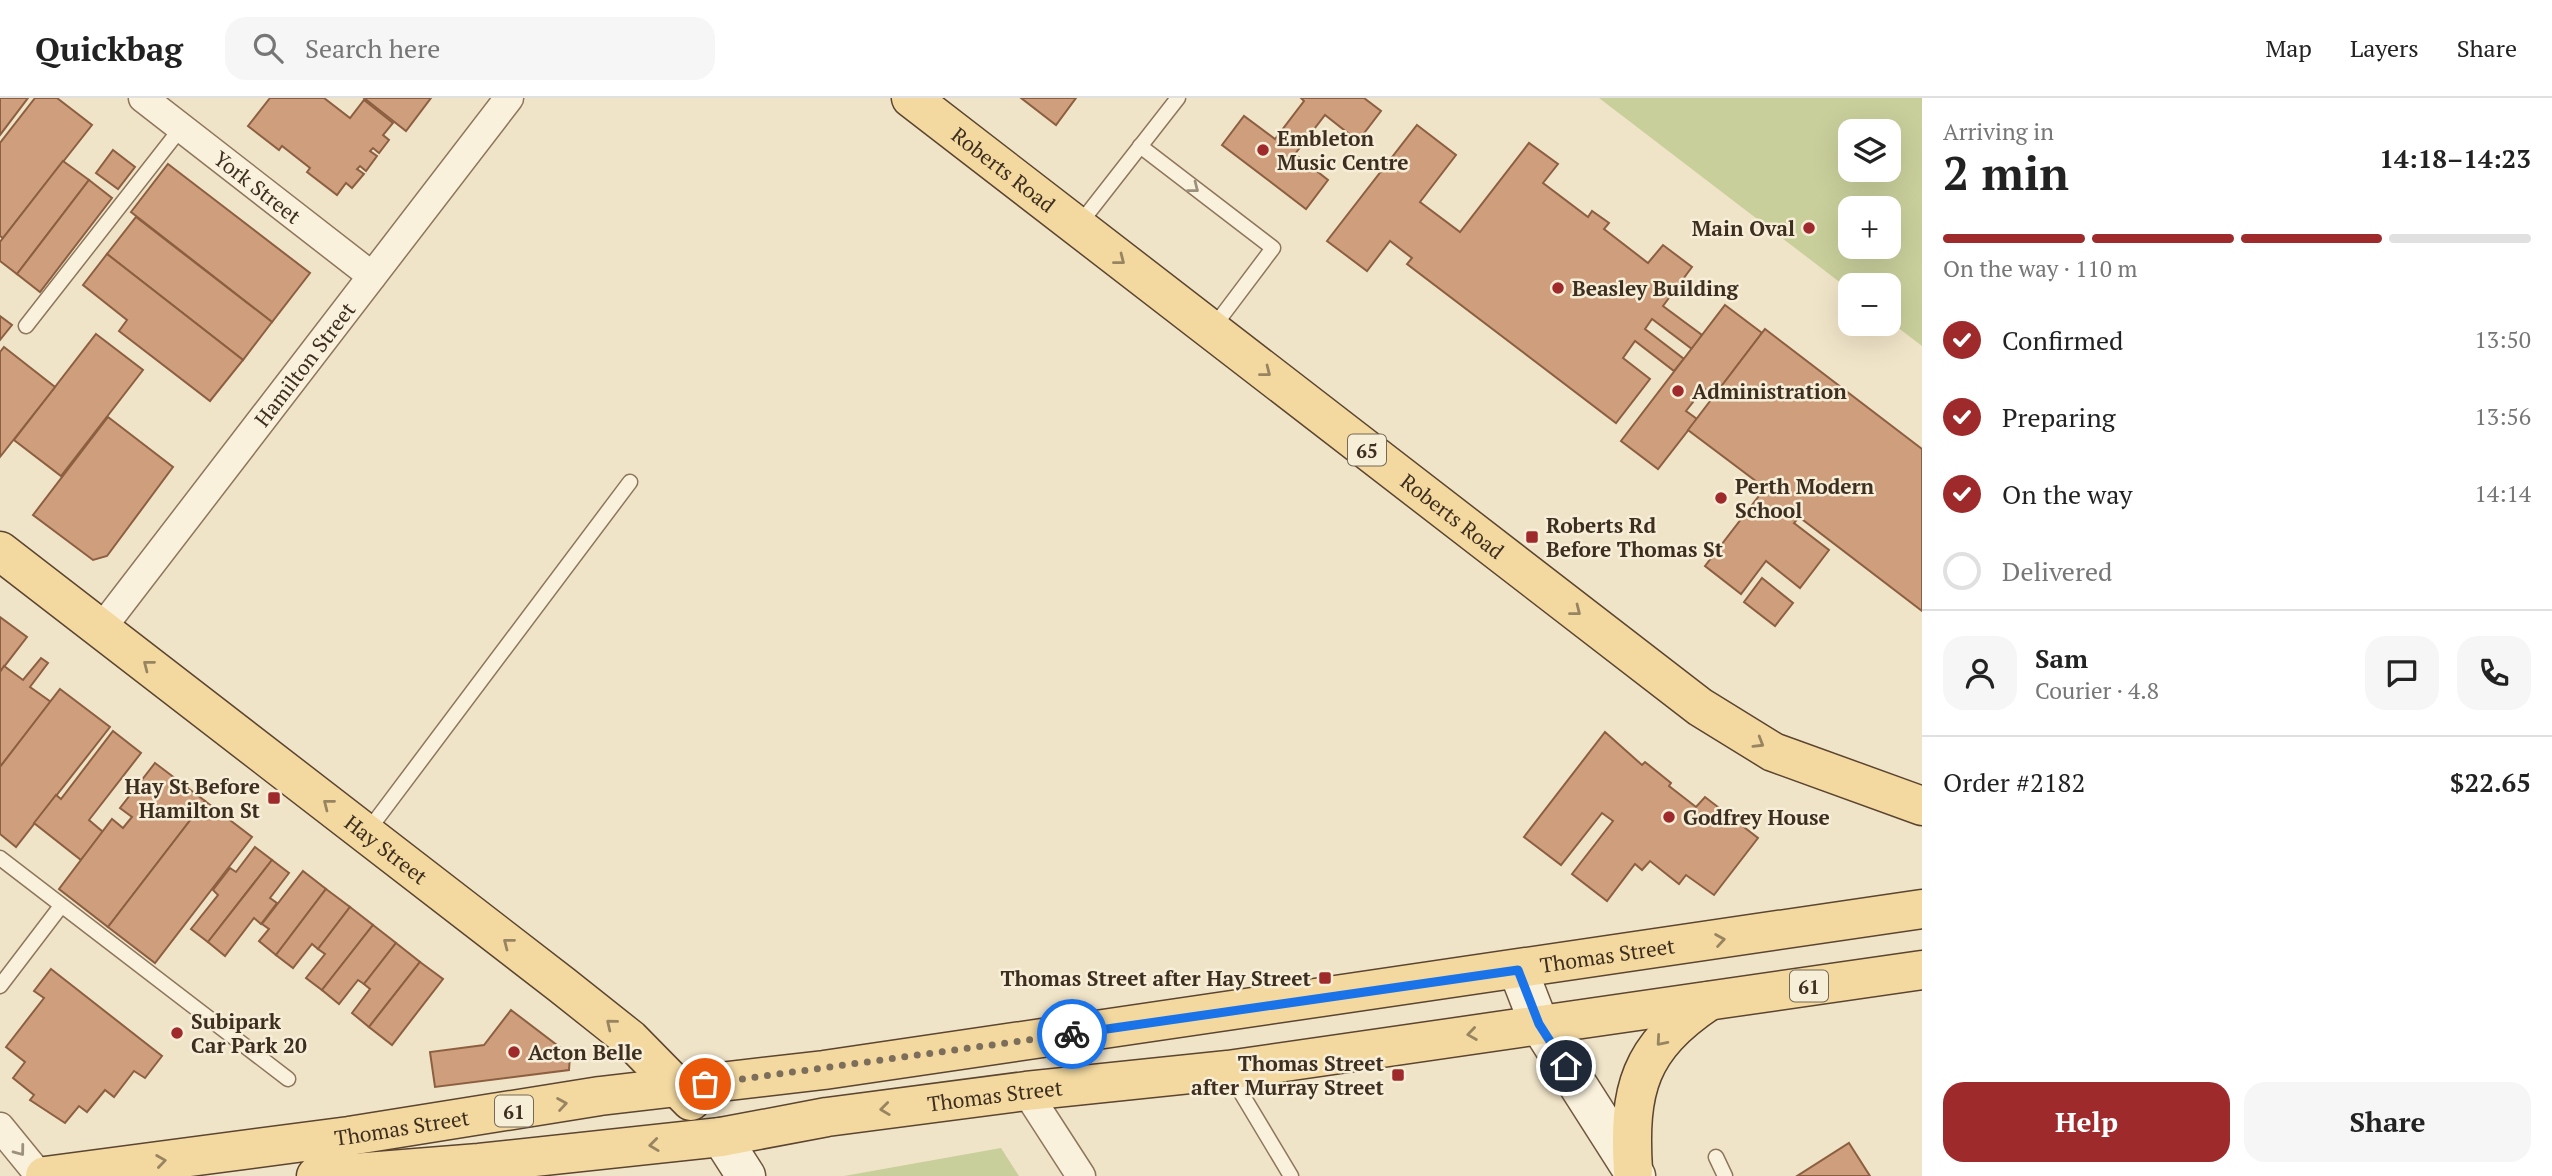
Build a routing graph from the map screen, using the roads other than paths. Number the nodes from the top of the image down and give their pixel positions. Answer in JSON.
{"nodes":[{"id":1,"x":142,"y":98,"type":"edge"},
{"id":2,"x":509,"y":98,"type":"edge"},
{"id":3,"x":911,"y":98,"type":"edge"},
{"id":4,"x":1178,"y":98,"type":"edge"},
{"id":5,"x":181,"y":128,"type":"junction"},
{"id":6,"x":1140,"y":146,"type":"junction"},
{"id":7,"x":1077,"y":227,"type":"junction"},
{"id":8,"x":372,"y":276,"type":"junction"},
{"id":9,"x":26,"y":326,"type":"dead end"},
{"id":10,"x":1212,"y":330,"type":"junction"},
{"id":11,"x":629,"y":482,"type":"dead end"},
{"id":12,"x":0,"y":551,"type":"edge"},
{"id":13,"x":101,"y":629,"type":"junction"},
{"id":14,"x":1922,"y":806,"type":"edge"},
{"id":15,"x":366,"y":833,"type":"junction"},
{"id":16,"x":0,"y":858,"type":"edge"},
{"id":17,"x":61,"y":905,"type":"junction"},
{"id":18,"x":1922,"y":909,"type":"edge"},
{"id":19,"x":1518,"y":970,"type":"junction"},
{"id":20,"x":1914,"y":977,"type":"edge"},
{"id":21,"x":0,"y":986,"type":"edge"},
{"id":22,"x":1714,"y":998,"type":"junction"},
{"id":23,"x":1539,"y":1024,"type":"junction"},
{"id":24,"x":1228,"y":1070,"type":"junction"},
{"id":25,"x":288,"y":1079,"type":"dead end"},
{"id":26,"x":679,"y":1087,"type":"junction"},
{"id":27,"x":1026,"y":1091,"type":"junction"},
{"id":28,"x":0,"y":1126,"type":"edge"},
{"id":29,"x":721,"y":1138,"type":"junction"},
{"id":30,"x":1716,"y":1157,"type":"dead end"},
{"id":31,"x":482,"y":1170,"type":"edge"},
{"id":32,"x":1635,"y":1174,"type":"edge"},
{"id":33,"x":40,"y":1176,"type":"edge"},
{"id":34,"x":45,"y":1176,"type":"edge"},
{"id":35,"x":316,"y":1176,"type":"edge"},
{"id":36,"x":746,"y":1176,"type":"edge"},
{"id":37,"x":1081,"y":1176,"type":"edge"},
{"id":38,"x":1291,"y":1176,"type":"edge"},
{"id":39,"x":1725,"y":1176,"type":"edge"}],
"edges":[{"from":1,"to":5,"type":"street","name":"York Street"},
{"from":2,"to":8,"type":"street","name":"Hamilton Street"},
{"from":3,"to":7,"type":"main road","name":"Roberts Road","number":"65"},
{"from":4,"to":6,"type":"lane"},
{"from":5,"to":8,"type":"street","name":"York Street"},
{"from":5,"to":9,"type":"lane"},
{"from":6,"to":7,"type":"lane"},
{"from":6,"to":10,"type":"lane","one_way":true},
{"from":7,"to":10,"type":"main road","name":"Roberts Road","number":"65","one_way":true},
{"from":8,"to":13,"type":"street","name":"Hamilton Street"},
{"from":10,"to":14,"type":"main road","name":"Roberts Road","number":"65","one_way":true},
{"from":11,"to":15,"type":"lane"},
{"from":12,"to":13,"type":"main road","name":"Hay Street"},
{"from":15,"to":13,"type":"main road","name":"Hay Street","one_way":true},
{"from":26,"to":15,"type":"main road","name":"Hay Street","one_way":true},
{"from":16,"to":17,"type":"lane"},
{"from":17,"to":21,"type":"lane"},
{"from":17,"to":25,"type":"lane"},
{"from":19,"to":18,"type":"main road","name":"Thomas Street","number":"61","one_way":true},
{"from":19,"to":23,"type":"main road"},
{"from":19,"to":26,"type":"main road","name":"Thomas Street","number":"61"},
{"from":20,"to":22,"type":"main road","name":"Thomas Street","number":"61"},
{"from":22,"to":23,"type":"main road","name":"Thomas Street","number":"61"},
{"from":22,"to":32,"type":"main road","one_way":true},
{"from":23,"to":24,"type":"main road","name":"Thomas Street","number":"61","one_way":true},
{"from":23,"to":32,"type":"main road"},
{"from":24,"to":27,"type":"main road","name":"Thomas Street","number":"61"},
{"from":24,"to":38,"type":"lane"},
{"from":26,"to":29,"type":"main road","name":"Hay Street"},
{"from":34,"to":26,"type":"main road","name":"Thomas Street","number":"61","one_way":true},
{"from":27,"to":29,"type":"main road","name":"Thomas Street","number":"61","one_way":true},
{"from":27,"to":37,"type":"street"},
{"from":28,"to":33,"type":"street","one_way":true},
{"from":29,"to":31,"type":"main road","name":"Thomas Street","number":"61","one_way":true},
{"from":29,"to":36,"type":"main road","name":"Hay Street"},
{"from":30,"to":39,"type":"lane"},
{"from":31,"to":35,"type":"main road","name":"Thomas Street","number":"61"}]}
